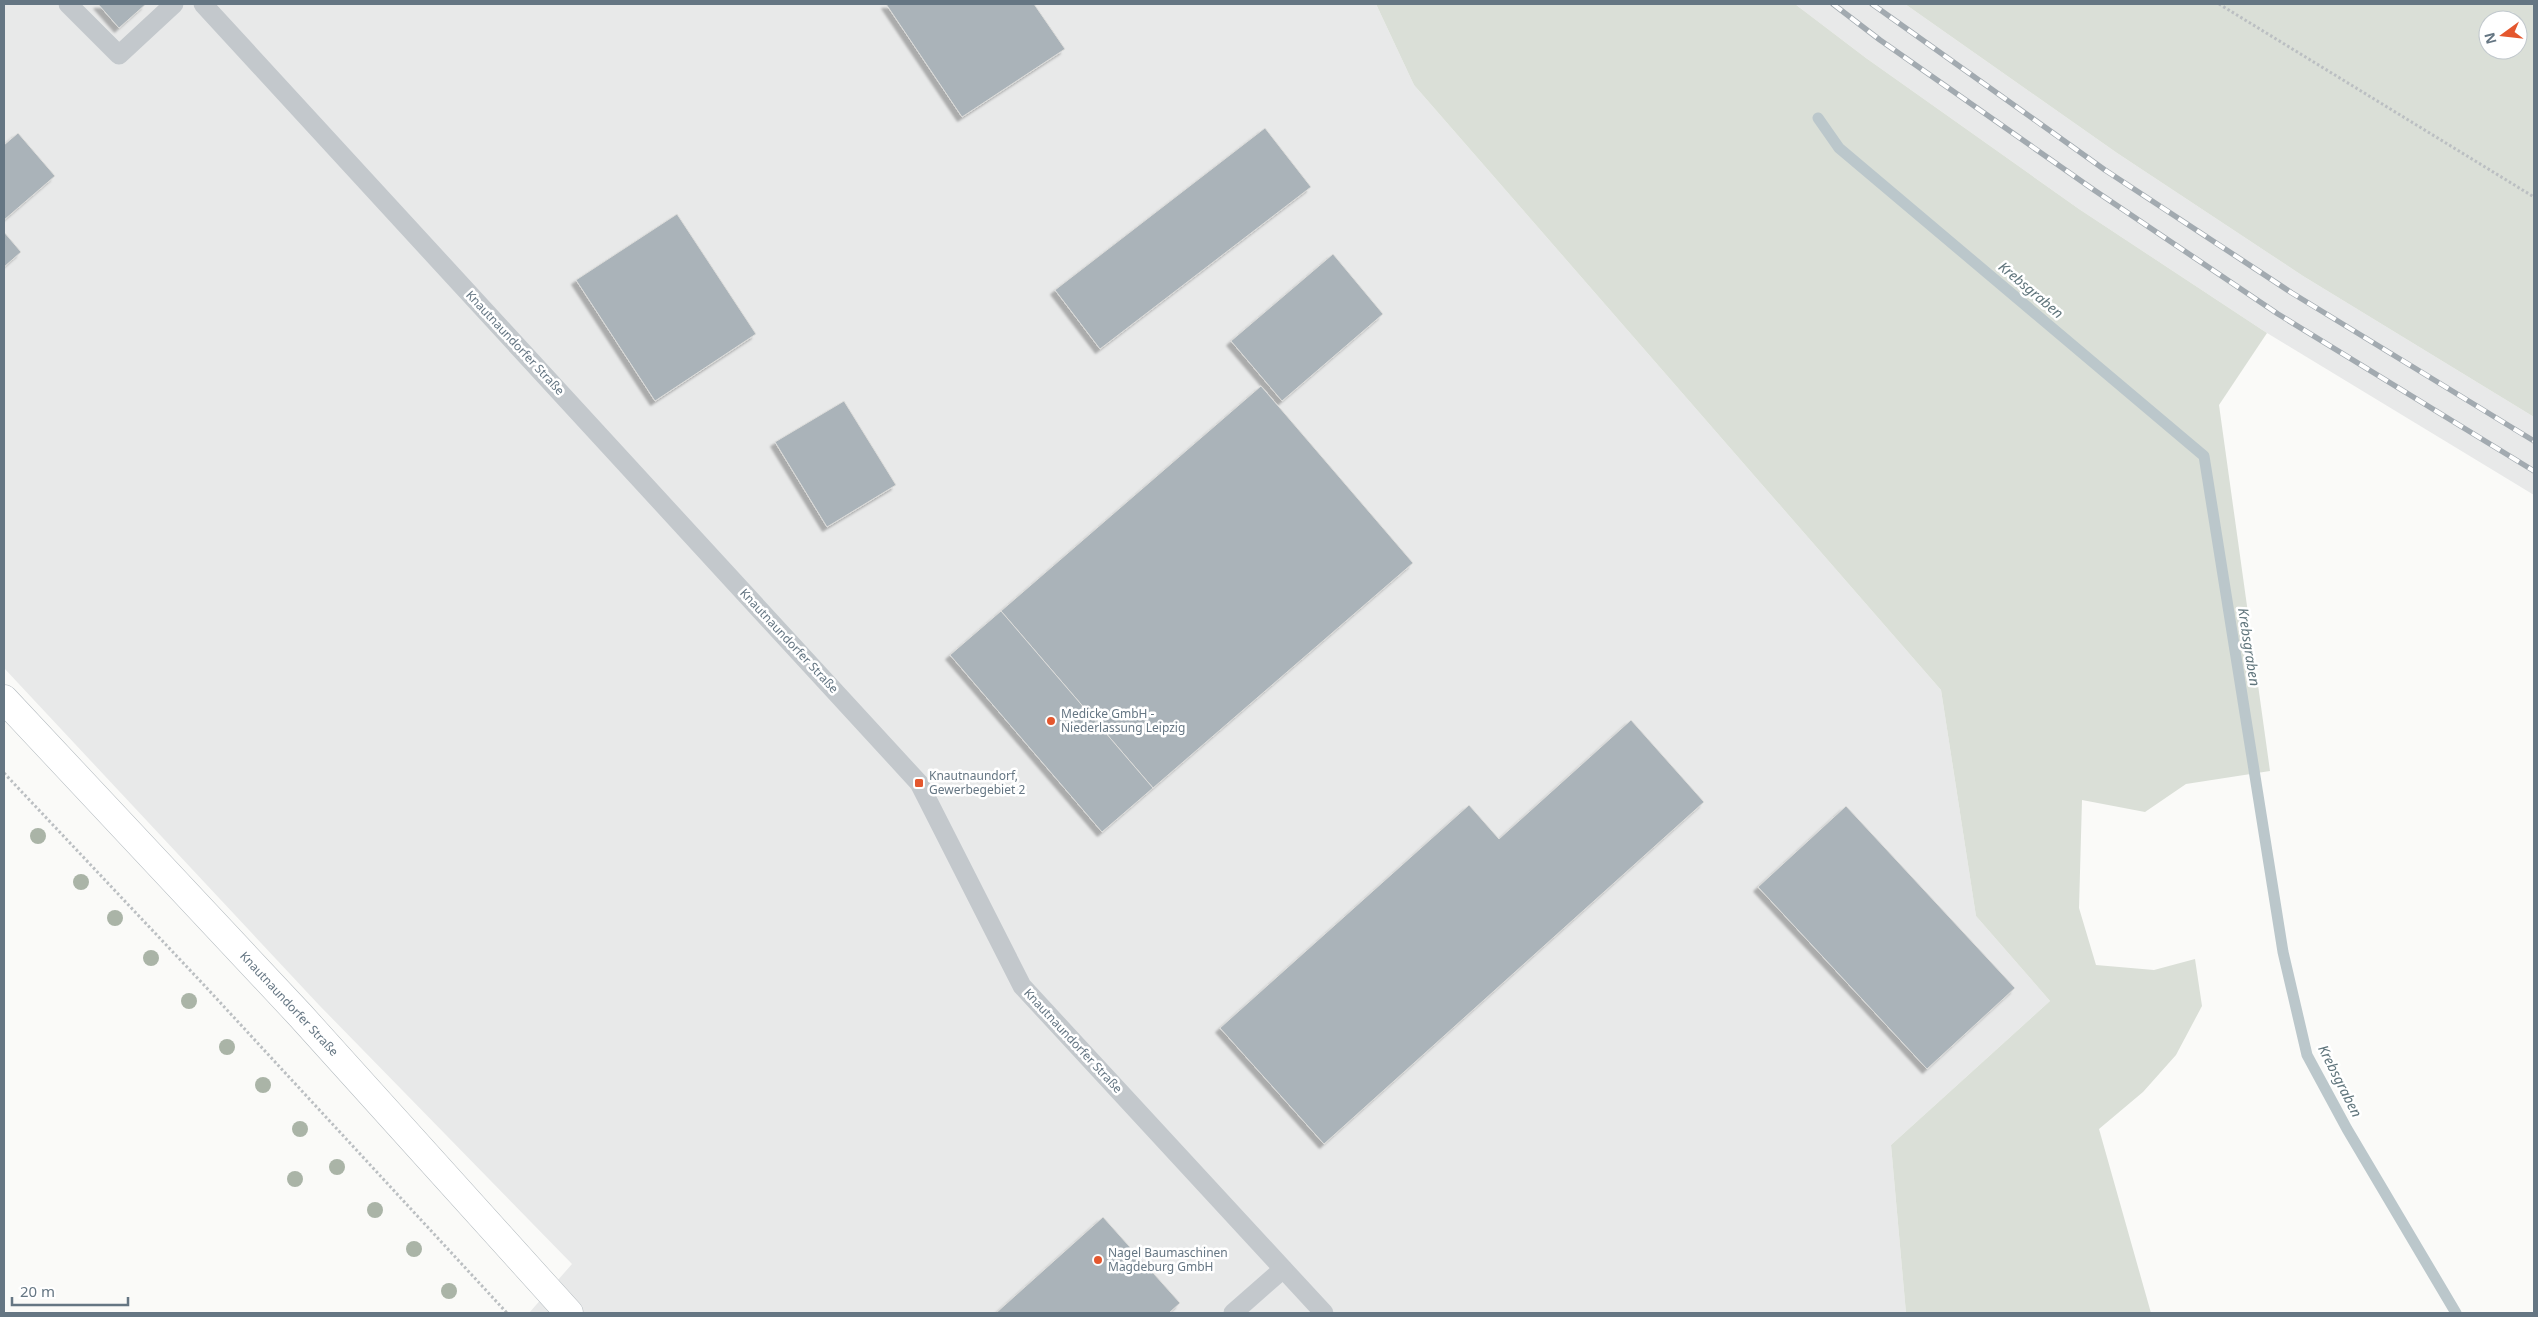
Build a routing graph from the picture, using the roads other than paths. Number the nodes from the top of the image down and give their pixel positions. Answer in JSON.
{"nodes":[{"id":1,"x":68,"y":4,"type":"edge"},
{"id":2,"x":174,"y":4,"type":"edge"},
{"id":3,"x":203,"y":4,"type":"edge"},
{"id":4,"x":4,"y":699,"type":"edge"},
{"id":5,"x":1283,"y":1270,"type":"junction"},
{"id":6,"x":569,"y":1313,"type":"edge"},
{"id":7,"x":1233,"y":1313,"type":"edge"},
{"id":8,"x":1324,"y":1313,"type":"edge"}],
"edges":[{"from":1,"to":2,"type":"lane"},
{"from":3,"to":5,"type":"lane","name":"Knautnaundorfer Straße"},
{"from":4,"to":6,"type":"main road","name":"Knautnaundorfer Straße"},
{"from":5,"to":7,"type":"lane"},
{"from":5,"to":8,"type":"lane","name":"Knautnaundorfer Straße"}]}
